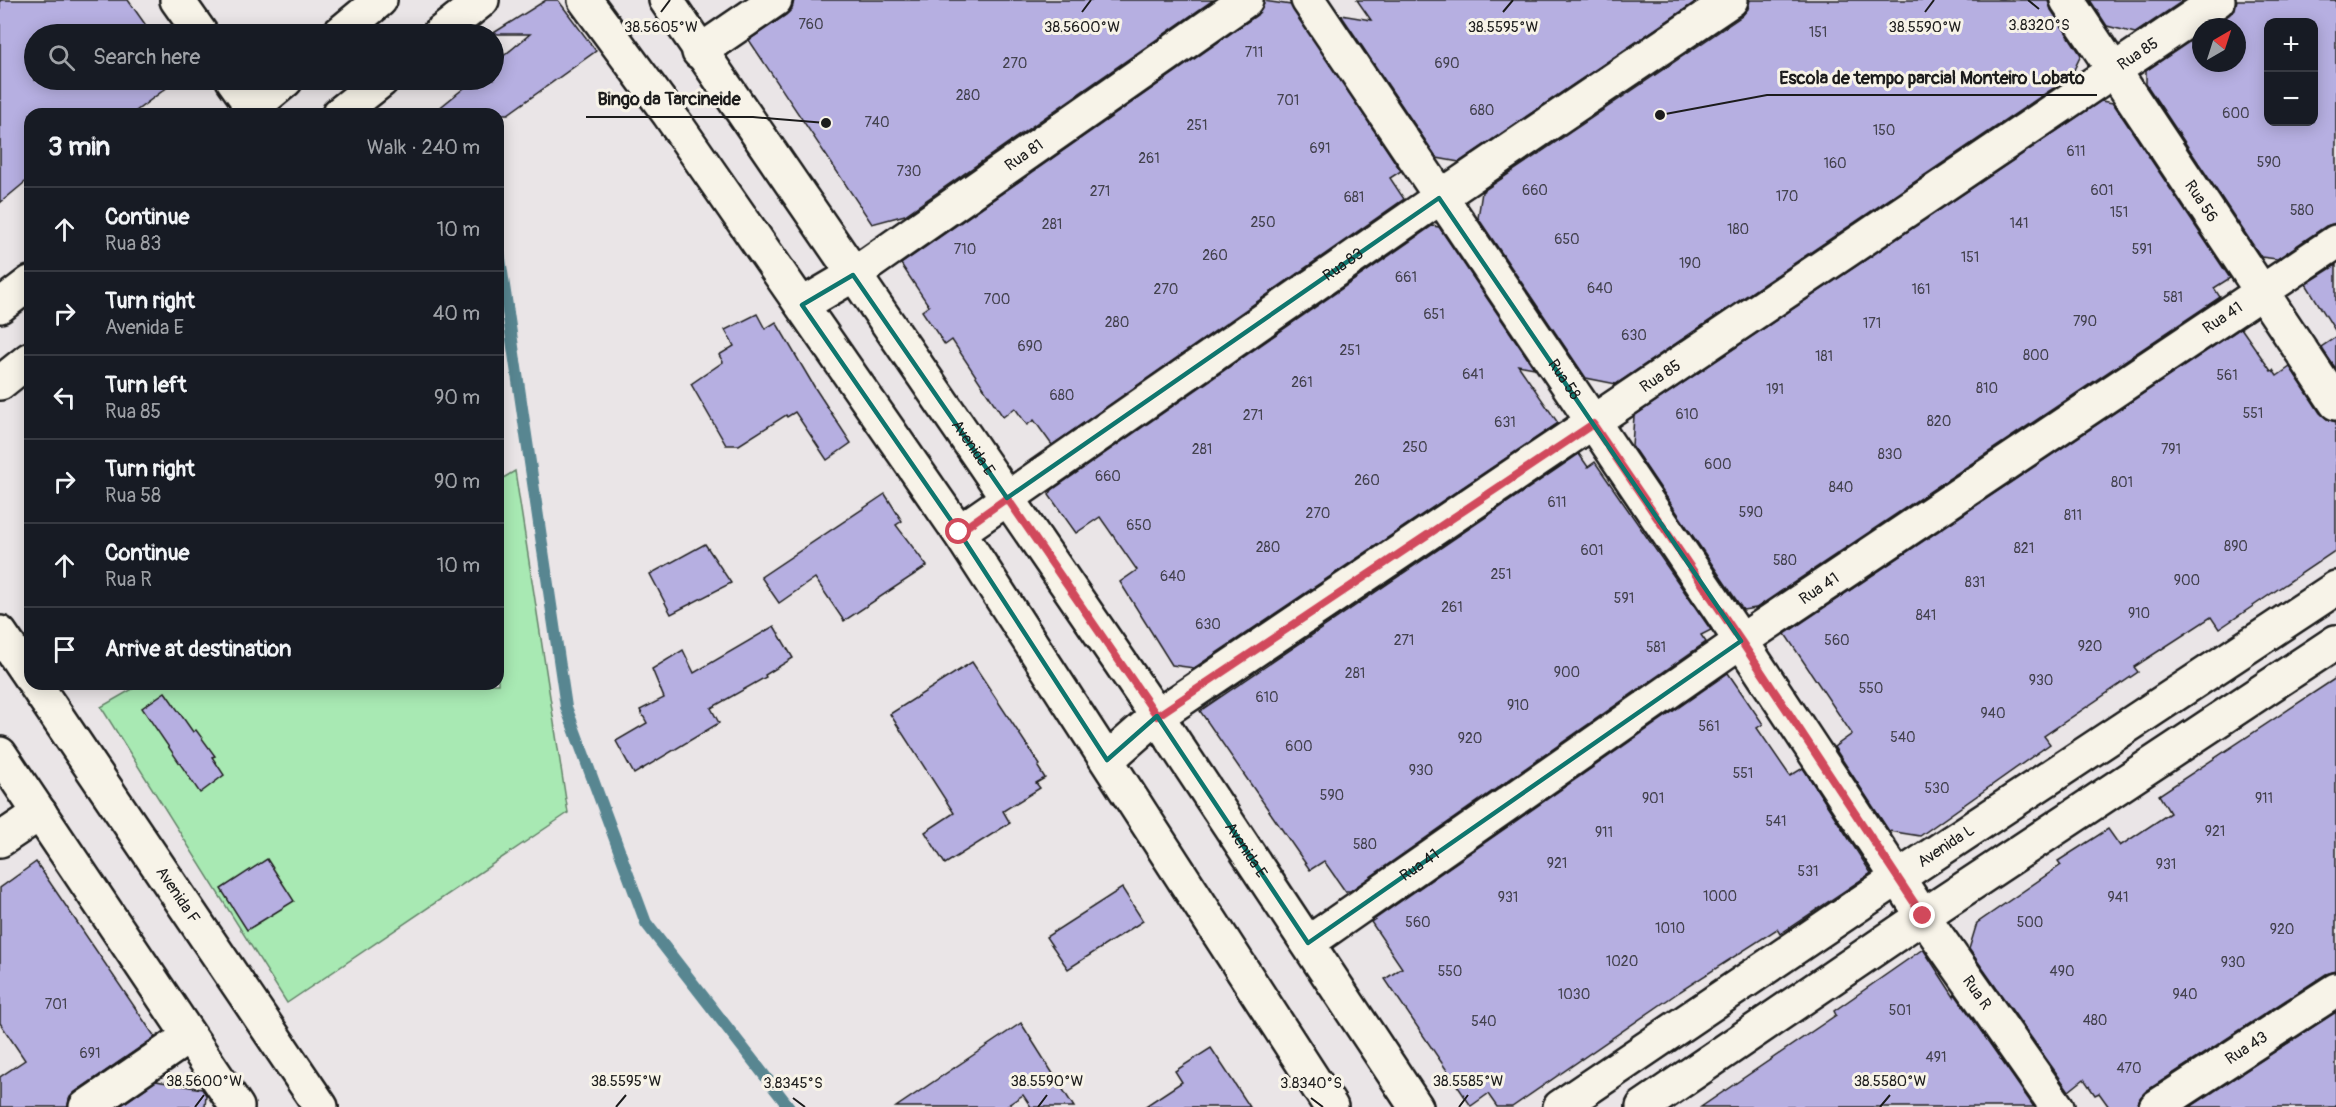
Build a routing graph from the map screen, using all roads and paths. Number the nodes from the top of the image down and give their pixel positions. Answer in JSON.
{"nodes":[{"id":1,"x":177,"y":0,"type":"edge"},
{"id":2,"x":380,"y":0,"type":"edge"},
{"id":3,"x":482,"y":0,"type":"edge"},
{"id":4,"x":585,"y":0,"type":"edge"},
{"id":5,"x":666,"y":0,"type":"edge"},
{"id":6,"x":775,"y":0,"type":"edge"},
{"id":7,"x":1246,"y":0,"type":"edge"},
{"id":8,"x":1308,"y":0,"type":"edge"},
{"id":9,"x":1731,"y":0,"type":"edge"},
{"id":10,"x":2067,"y":0,"type":"edge"},
{"id":11,"x":2218,"y":0,"type":"edge"},
{"id":12,"x":194,"y":24,"type":"edge"},
{"id":13,"x":351,"y":24,"type":"edge"},
{"id":14,"x":452,"y":24,"type":"edge"},
{"id":15,"x":699,"y":51,"type":"junction"},
{"id":16,"x":2114,"y":70,"type":"junction"},
{"id":17,"x":238,"y":90,"type":"edge"},
{"id":18,"x":274,"y":90,"type":"edge"},
{"id":19,"x":369,"y":90,"type":"edge"},
{"id":20,"x":247,"y":108,"type":"edge"},
{"id":21,"x":253,"y":108,"type":"edge"},
{"id":22,"x":347,"y":108,"type":"edge"},
{"id":23,"x":1439,"y":198,"type":"junction"},
{"id":24,"x":2336,"y":242,"type":"edge"},
{"id":25,"x":853,"y":275,"type":"junction"},
{"id":26,"x":24,"y":288,"type":"edge"},
{"id":27,"x":2262,"y":292,"type":"junction"},
{"id":28,"x":802,"y":305,"type":"junction"},
{"id":29,"x":0,"y":306,"type":"edge"},
{"id":30,"x":24,"y":364,"type":"edge"},
{"id":31,"x":0,"y":383,"type":"edge"},
{"id":32,"x":2336,"y":403,"type":"edge"},
{"id":33,"x":1593,"y":424,"type":"junction"},
{"id":34,"x":1007,"y":498,"type":"junction"},
{"id":35,"x":959,"y":532,"type":"junction"},
{"id":36,"x":2336,"y":588,"type":"edge"},
{"id":37,"x":0,"y":633,"type":"edge"},
{"id":38,"x":1741,"y":641,"type":"junction"},
{"id":39,"x":2336,"y":642,"type":"edge"},
{"id":40,"x":24,"y":668,"type":"edge"},
{"id":41,"x":39,"y":690,"type":"edge"},
{"id":42,"x":1157,"y":716,"type":"junction"},
{"id":43,"x":0,"y":754,"type":"edge"},
{"id":44,"x":1107,"y":760,"type":"junction"},
{"id":45,"x":40,"y":813,"type":"junction"},
{"id":46,"x":0,"y":840,"type":"edge"},
{"id":47,"x":1899,"y":877,"type":"junction"},
{"id":48,"x":1923,"y":916,"type":"junction"},
{"id":49,"x":1308,"y":943,"type":"junction"},
{"id":50,"x":2336,"y":990,"type":"edge"},
{"id":51,"x":188,"y":1037,"type":"junction"},
{"id":52,"x":86,"y":1107,"type":"edge"},
{"id":53,"x":237,"y":1107,"type":"edge"},
{"id":54,"x":321,"y":1107,"type":"edge"},
{"id":55,"x":1331,"y":1107,"type":"edge"},
{"id":56,"x":1416,"y":1107,"type":"edge"},
{"id":57,"x":1560,"y":1107,"type":"edge"},
{"id":58,"x":1643,"y":1107,"type":"edge"},
{"id":59,"x":2057,"y":1107,"type":"edge"},
{"id":60,"x":2157,"y":1107,"type":"edge"}],
"edges":[{"from":1,"to":12,"type":"street"},
{"from":2,"to":13,"type":"street"},
{"from":3,"to":14,"type":"street"},
{"from":4,"to":28,"type":"street"},
{"from":5,"to":15,"type":"street","name":"Avenida E"},
{"from":6,"to":15,"type":"street"},
{"from":7,"to":25,"type":"street","name":"Rua 81"},
{"from":8,"to":23,"type":"street","name":"Rua 58"},
{"from":9,"to":23,"type":"street","name":"Rua 83"},
{"from":10,"to":16,"type":"street","name":"Rua 56"},
{"from":11,"to":16,"type":"street","name":"Rua 85"},
{"from":15,"to":25,"type":"street","name":"Avenida E"},
{"from":16,"to":27,"type":"street","name":"Rua 56"},
{"from":16,"to":33,"type":"street","name":"Rua 85"},
{"from":17,"to":20,"type":"street"},
{"from":18,"to":21,"type":"street"},
{"from":19,"to":22,"type":"street"},
{"from":23,"to":33,"type":"street","name":"Rua 58"},
{"from":23,"to":34,"type":"street","name":"Rua 83"},
{"from":24,"to":27,"type":"street","name":"Rua 41"},
{"from":25,"to":28,"type":"street","name":"Rua 81"},
{"from":25,"to":34,"type":"street","name":"Avenida E"},
{"from":26,"to":29,"type":"street"},
{"from":27,"to":32,"type":"street","name":"Rua 56"},
{"from":27,"to":38,"type":"street","name":"Rua 41"},
{"from":28,"to":35,"type":"street"},
{"from":30,"to":31,"type":"street"},
{"from":33,"to":38,"type":"street","name":"Rua 58"},
{"from":33,"to":42,"type":"street","name":"Rua 85"},
{"from":34,"to":35,"type":"street","name":"Rua 83"},
{"from":34,"to":42,"type":"street","name":"Avenida E"},
{"from":35,"to":44,"type":"street"},
{"from":36,"to":47,"type":"street","name":"Avenida L"},
{"from":37,"to":40,"type":"street"},
{"from":38,"to":47,"type":"street","name":"Rua 58"},
{"from":38,"to":49,"type":"street","name":"Rua 41"},
{"from":39,"to":48,"type":"street"},
{"from":41,"to":54,"type":"street","name":"Avenida F"},
{"from":42,"to":44,"type":"street","name":"Rua 85"},
{"from":42,"to":49,"type":"street","name":"Avenida E"},
{"from":43,"to":45,"type":"street"},
{"from":44,"to":55,"type":"street"},
{"from":45,"to":46,"type":"street"},
{"from":45,"to":51,"type":"street"},
{"from":47,"to":48,"type":"street","name":"Rua R"},
{"from":47,"to":57,"type":"street","name":"Avenida L"},
{"from":48,"to":58,"type":"street"},
{"from":48,"to":59,"type":"street","name":"Rua R"},
{"from":49,"to":56,"type":"street","name":"Avenida E"},
{"from":50,"to":60,"type":"street","name":"Rua 43"},
{"from":51,"to":52,"type":"street"},
{"from":51,"to":53,"type":"street"}]}
